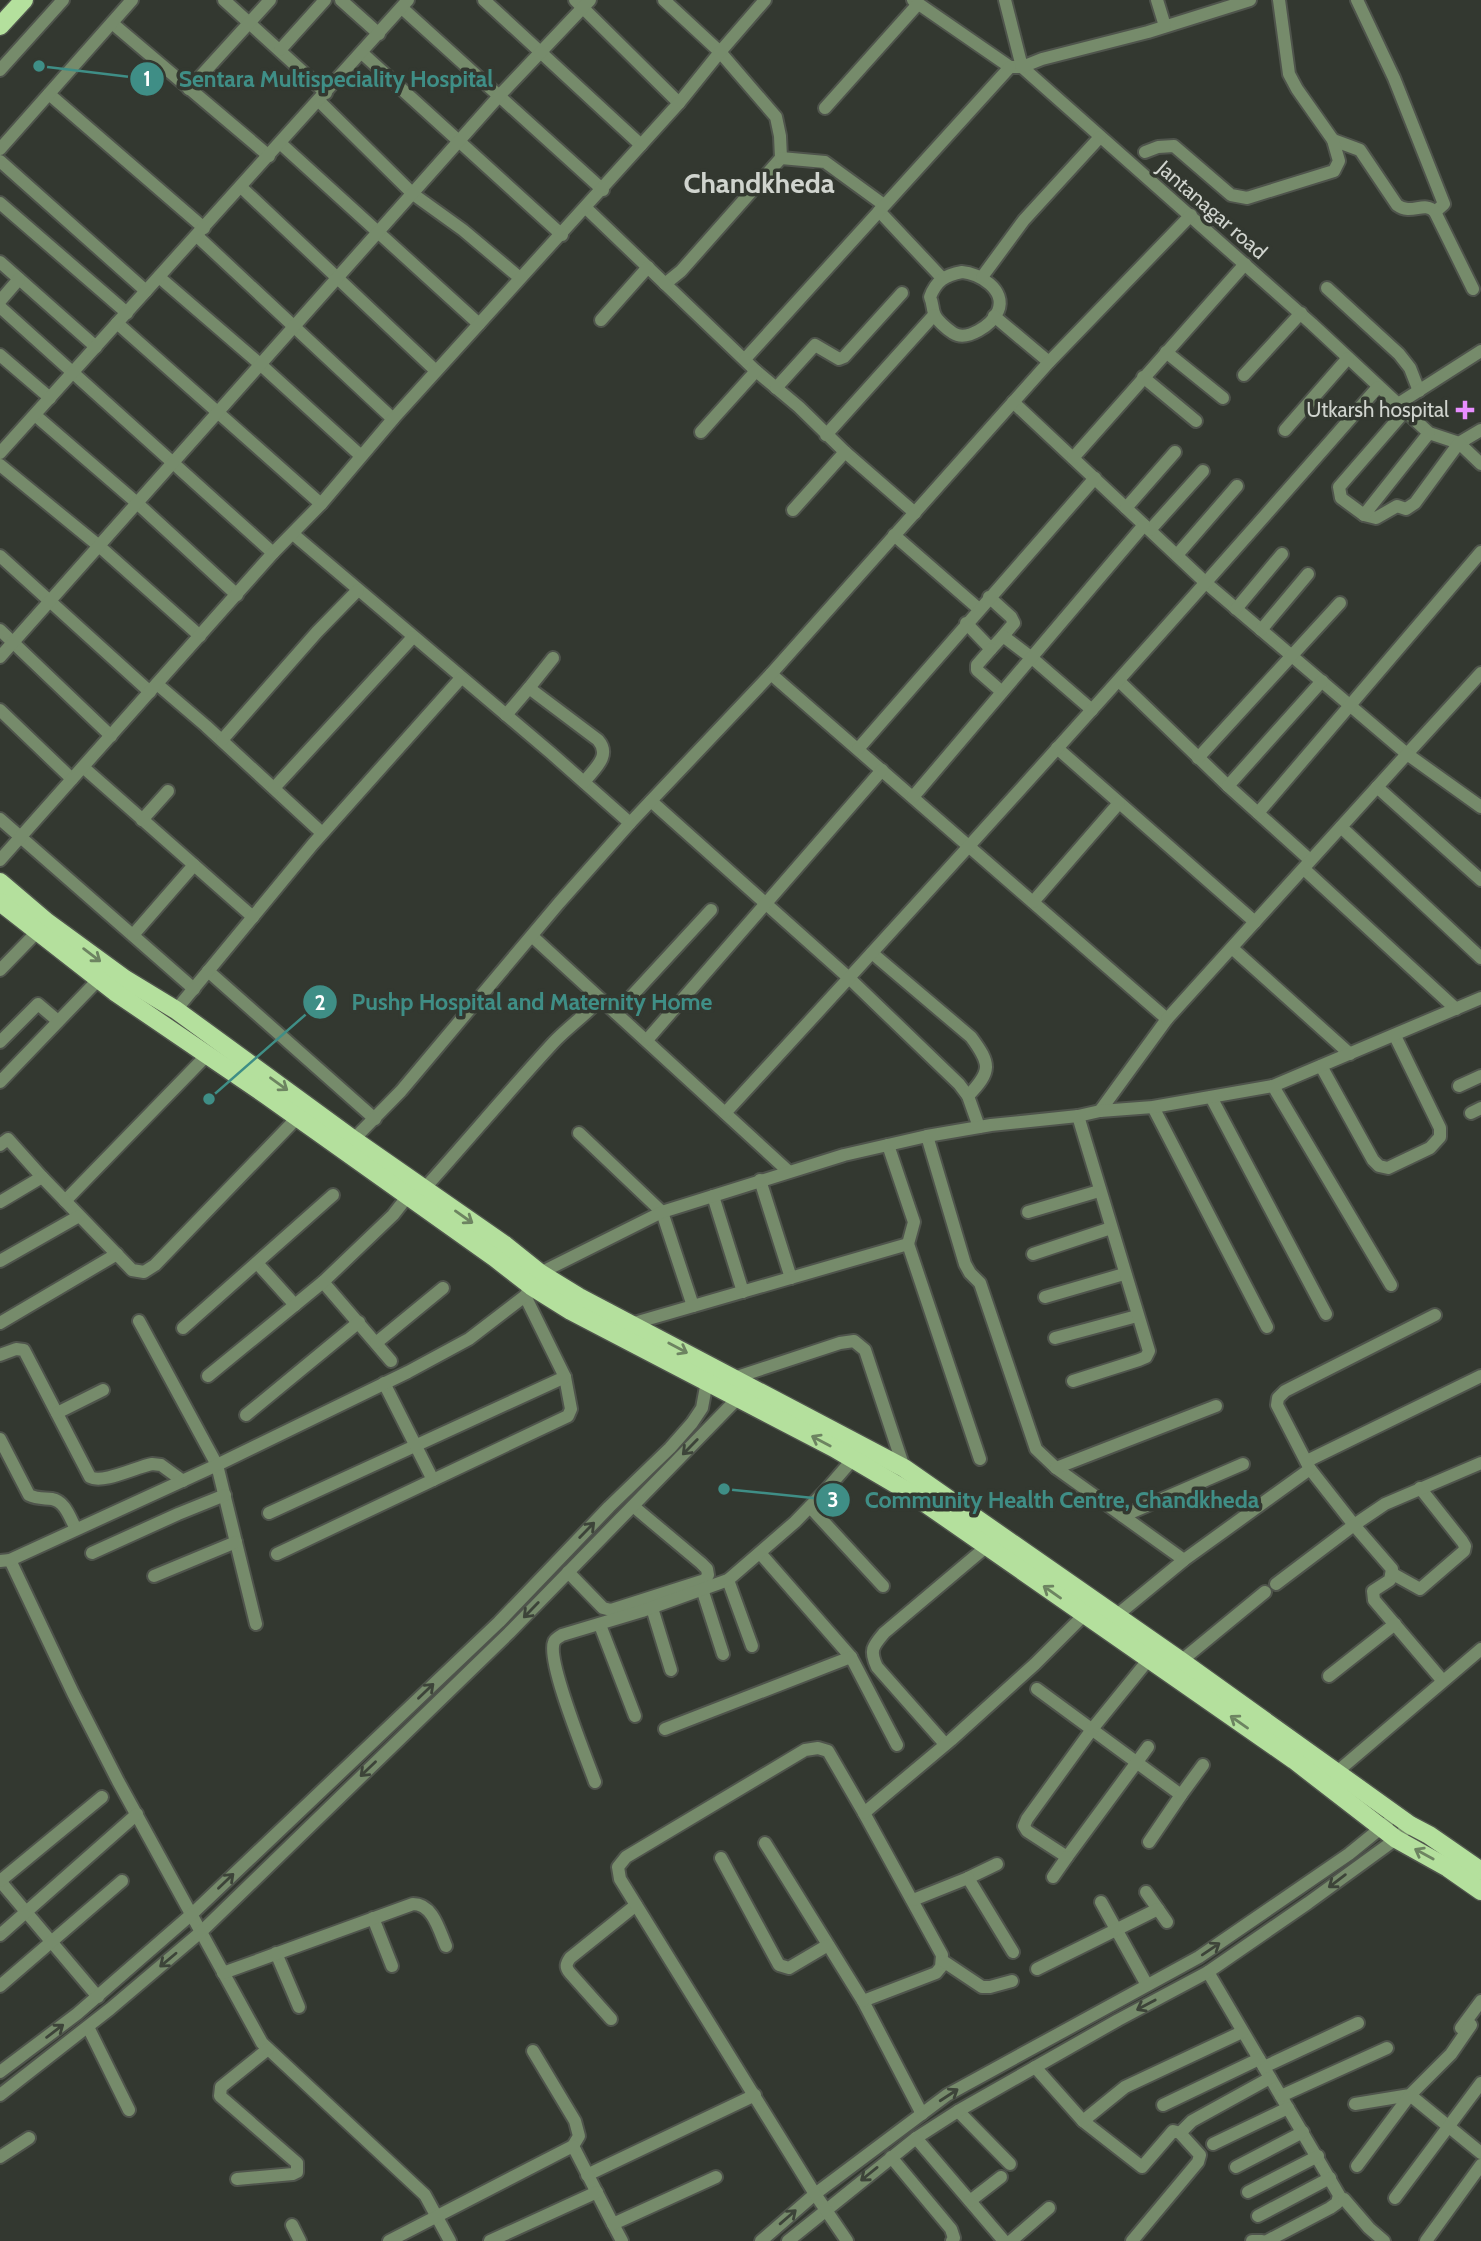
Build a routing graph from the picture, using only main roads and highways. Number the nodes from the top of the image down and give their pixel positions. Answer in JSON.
{"nodes":[{"id":1,"x":24,"y":0,"type":"edge"},
{"id":2,"x":0,"y":26,"type":"edge"},
{"id":3,"x":0,"y":882,"type":"edge"},
{"id":4,"x":0,"y":902,"type":"edge"},
{"id":5,"x":348,"y":1145,"type":"junction"},
{"id":6,"x":532,"y":1285,"type":"junction"},
{"id":7,"x":1481,"y":1871,"type":"edge"},
{"id":8,"x":1481,"y":1891,"type":"edge"}],
"edges":[{"from":1,"to":2,"type":"main road"},
{"from":3,"to":5,"type":"main road","one_way":true},
{"from":4,"to":5,"type":"main road"},
{"from":5,"to":6,"type":"main road"},
{"from":5,"to":6,"type":"main road","one_way":true},
{"from":6,"to":7,"type":"main road","one_way":true},
{"from":8,"to":6,"type":"main road","one_way":true}]}
